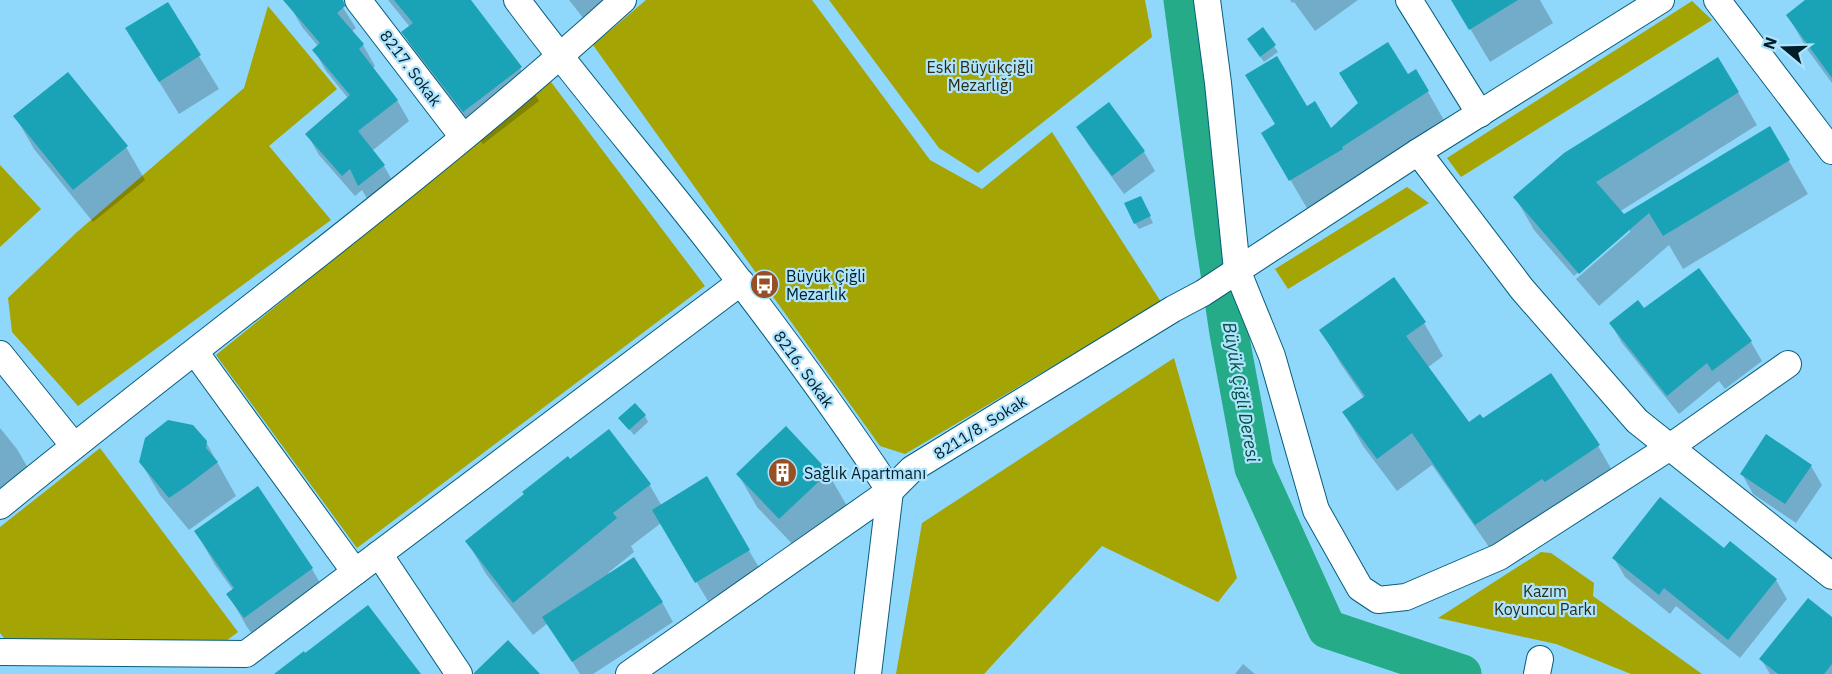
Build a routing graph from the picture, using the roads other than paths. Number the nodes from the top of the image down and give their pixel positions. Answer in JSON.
{"nodes":[{"id":1,"x":358,"y":0,"type":"edge"},
{"id":2,"x":518,"y":0,"type":"edge"},
{"id":3,"x":623,"y":0,"type":"edge"},
{"id":4,"x":1207,"y":0,"type":"edge"},
{"id":5,"x":1409,"y":0,"type":"edge"},
{"id":6,"x":1661,"y":0,"type":"edge"},
{"id":7,"x":1716,"y":0,"type":"edge"},
{"id":8,"x":560,"y":58,"type":"junction"},
{"id":9,"x":1480,"y":114,"type":"junction"},
{"id":10,"x":463,"y":137,"type":"junction"},
{"id":11,"x":1832,"y":151,"type":"edge"},
{"id":12,"x":1418,"y":153,"type":"junction"},
{"id":13,"x":1237,"y":270,"type":"junction"},
{"id":14,"x":741,"y":282,"type":"junction"},
{"id":15,"x":195,"y":352,"type":"junction"},
{"id":16,"x":0,"y":354,"type":"edge"},
{"id":17,"x":1788,"y":364,"type":"dead end"},
{"id":18,"x":74,"y":446,"type":"junction"},
{"id":19,"x":1670,"y":447,"type":"junction"},
{"id":20,"x":890,"y":491,"type":"junction"},
{"id":21,"x":0,"y":506,"type":"edge"},
{"id":22,"x":379,"y":554,"type":"junction"},
{"id":23,"x":355,"y":572,"type":"junction"},
{"id":24,"x":1832,"y":576,"type":"edge"},
{"id":25,"x":1,"y":651,"type":"edge"},
{"id":26,"x":459,"y":674,"type":"edge"},
{"id":27,"x":629,"y":674,"type":"edge"},
{"id":28,"x":868,"y":674,"type":"edge"}],
"edges":[{"from":1,"to":10,"type":"street","name":"8217. Sokak"},
{"from":2,"to":8,"type":"street","name":"8216. Sokak"},
{"from":3,"to":8,"type":"street"},
{"from":4,"to":13,"type":"street"},
{"from":5,"to":9,"type":"street"},
{"from":6,"to":9,"type":"street","name":"8211/8. Sokak"},
{"from":7,"to":11,"type":"street"},
{"from":8,"to":10,"type":"street"},
{"from":8,"to":14,"type":"street","name":"8216. Sokak"},
{"from":9,"to":12,"type":"street","name":"8211/8. Sokak"},
{"from":10,"to":15,"type":"street"},
{"from":12,"to":13,"type":"street","name":"8211/8. Sokak"},
{"from":12,"to":19,"type":"street"},
{"from":13,"to":19,"type":"street"},
{"from":13,"to":20,"type":"street","name":"8211/8. Sokak"},
{"from":14,"to":20,"type":"street","name":"8216. Sokak"},
{"from":14,"to":22,"type":"street"},
{"from":15,"to":18,"type":"street"},
{"from":15,"to":23,"type":"street"},
{"from":16,"to":18,"type":"street"},
{"from":17,"to":19,"type":"street"},
{"from":18,"to":21,"type":"street"},
{"from":19,"to":24,"type":"street"},
{"from":20,"to":27,"type":"street"},
{"from":20,"to":28,"type":"street"},
{"from":22,"to":23,"type":"street"},
{"from":22,"to":26,"type":"street"},
{"from":23,"to":25,"type":"street"}]}
